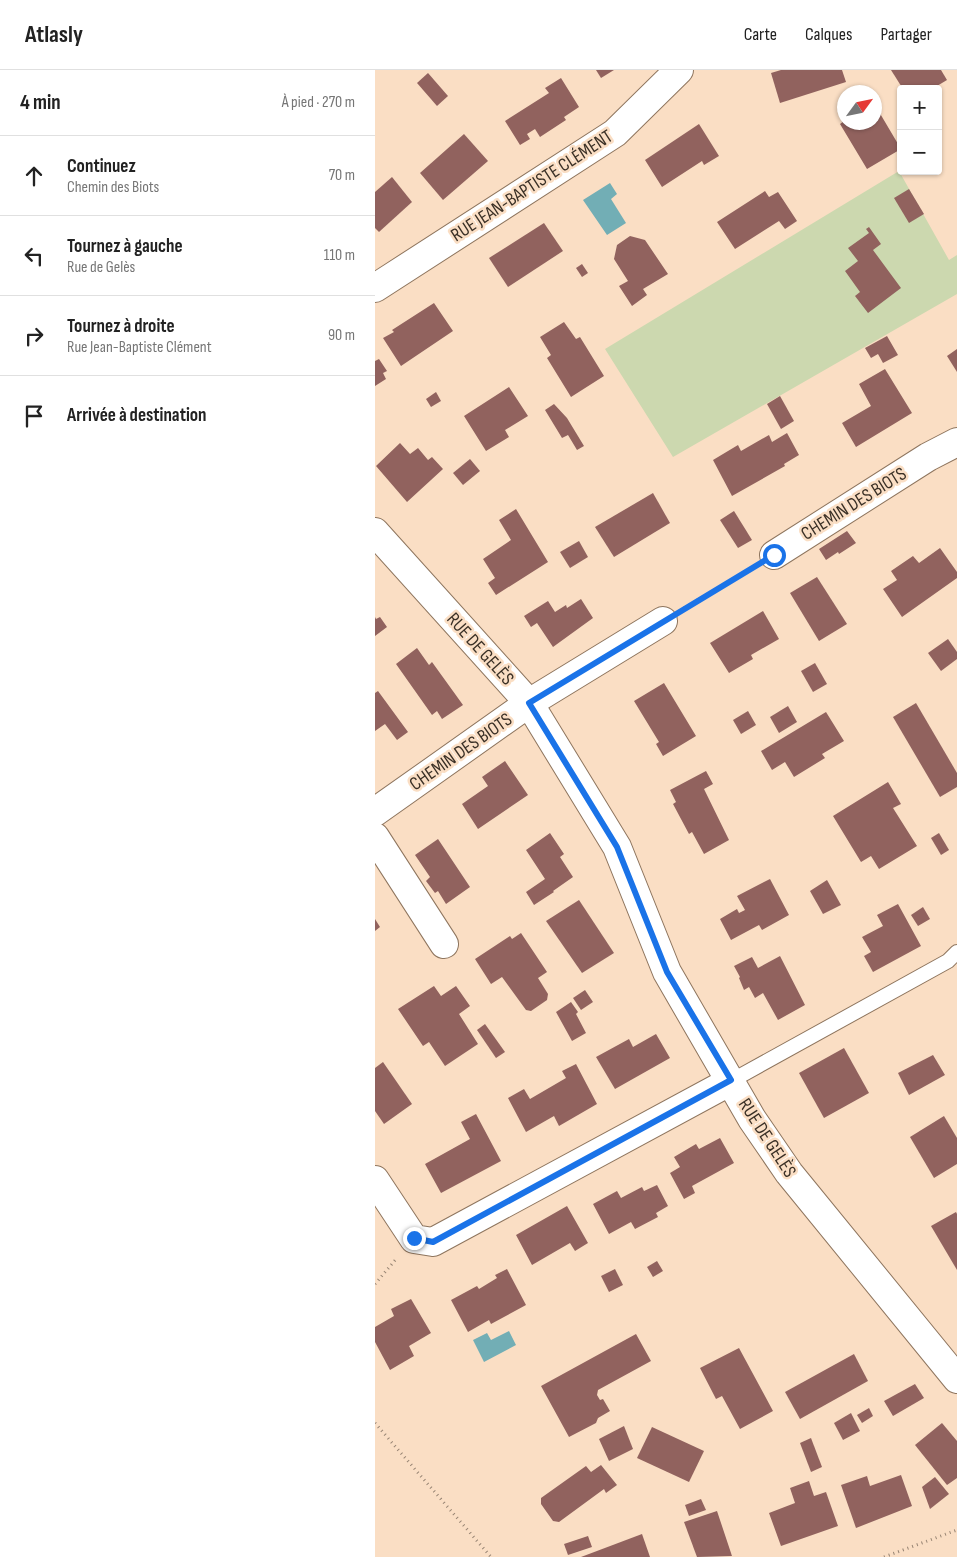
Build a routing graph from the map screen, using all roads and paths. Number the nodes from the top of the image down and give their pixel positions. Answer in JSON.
{"nodes":[{"id":1,"x":679,"y":70,"type":"edge"},
{"id":2,"x":375,"y":288,"type":"edge"},
{"id":3,"x":957,"y":442,"type":"edge"},
{"id":4,"x":375,"y":532,"type":"edge"},
{"id":5,"x":774,"y":555,"type":"joint"},
{"id":6,"x":663,"y":621,"type":"joint"},
{"id":7,"x":529,"y":703,"type":"junction"},
{"id":8,"x":375,"y":812,"type":"edge"},
{"id":9,"x":375,"y":838,"type":"edge"},
{"id":10,"x":444,"y":944,"type":"dead end"},
{"id":11,"x":957,"y":952,"type":"edge"},
{"id":12,"x":731,"y":1080,"type":"junction"},
{"id":13,"x":375,"y":1180,"type":"edge"},
{"id":14,"x":414,"y":1238,"type":"junction"},
{"id":15,"x":375,"y":1284,"type":"edge"},
{"id":16,"x":957,"y":1379,"type":"edge"},
{"id":17,"x":375,"y":1423,"type":"edge"},
{"id":18,"x":957,"y":1530,"type":"edge"},
{"id":19,"x":491,"y":1557,"type":"edge"},
{"id":20,"x":883,"y":1557,"type":"edge"}],
"edges":[{"from":1,"to":2,"type":"street","name":"RUE JEAN-BAPTISTE CLÉMENT"},
{"from":3,"to":5,"type":"street","name":"CHEMIN DES BIOTS"},
{"from":4,"to":7,"type":"street","name":"RUE DE GELÈS"},
{"from":5,"to":6,"type":"path"},
{"from":6,"to":7,"type":"street","name":"CHEMIN DES BIOTS"},
{"from":7,"to":8,"type":"street","name":"CHEMIN DES BIOTS"},
{"from":7,"to":12,"type":"street","name":"RUE DE GELÈS"},
{"from":9,"to":10,"type":"street"},
{"from":11,"to":12,"type":"lane"},
{"from":12,"to":14,"type":"street"},
{"from":12,"to":16,"type":"street","name":"RUE DE GELÈS"},
{"from":13,"to":14,"type":"street"},
{"from":14,"to":15,"type":"path"},
{"from":17,"to":19,"type":"path"},
{"from":18,"to":20,"type":"path"}]}
